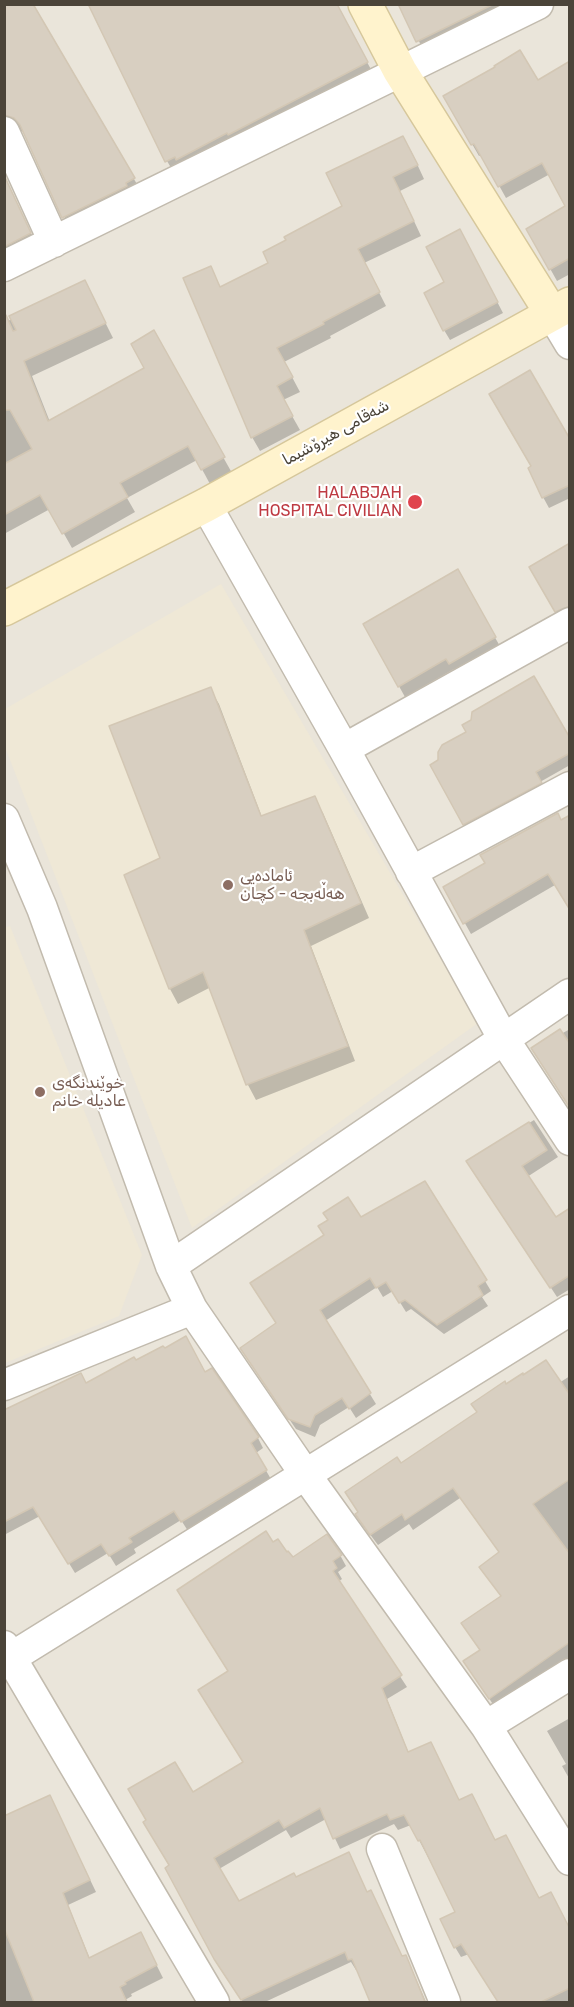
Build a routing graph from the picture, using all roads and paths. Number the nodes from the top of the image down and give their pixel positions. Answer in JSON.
{"nodes":[{"id":1,"x":365,"y":4,"type":"edge"},
{"id":2,"x":538,"y":4,"type":"edge"},
{"id":3,"x":400,"y":71,"type":"junction"},
{"id":4,"x":4,"y":132,"type":"edge"},
{"id":5,"x":54,"y":242,"type":"junction"},
{"id":6,"x":4,"y":266,"type":"edge"},
{"id":7,"x":561,"y":309,"type":"edge"},
{"id":8,"x":570,"y":344,"type":"edge"},
{"id":9,"x":206,"y":505,"type":"junction"},
{"id":10,"x":4,"y":609,"type":"edge"},
{"id":11,"x":570,"y":623,"type":"edge"},
{"id":12,"x":344,"y":749,"type":"junction"},
{"id":13,"x":570,"y":787,"type":"edge"},
{"id":14,"x":4,"y":819,"type":"edge"},
{"id":15,"x":411,"y":872,"type":"junction"},
{"id":16,"x":570,"y":994,"type":"edge"},
{"id":17,"x":503,"y":1038,"type":"junction"},
{"id":18,"x":570,"y":1140,"type":"edge"},
{"id":19,"x":171,"y":1266,"type":"junction"},
{"id":20,"x":192,"y":1309,"type":"junction"},
{"id":21,"x":570,"y":1310,"type":"edge"},
{"id":22,"x":4,"y":1385,"type":"edge"},
{"id":23,"x":305,"y":1474,"type":"junction"},
{"id":24,"x":7,"y":1656,"type":"edge"},
{"id":25,"x":570,"y":1674,"type":"edge"},
{"id":26,"x":486,"y":1726,"type":"junction"},
{"id":27,"x":382,"y":1850,"type":"dead end"},
{"id":28,"x":570,"y":1860,"type":"edge"},
{"id":29,"x":214,"y":2002,"type":"edge"},
{"id":30,"x":445,"y":2002,"type":"edge"}],
"edges":[{"from":1,"to":3,"type":"main road"},
{"from":2,"to":3,"type":"street"},
{"from":3,"to":5,"type":"street"},
{"from":3,"to":7,"type":"main road"},
{"from":4,"to":5,"type":"street"},
{"from":5,"to":6,"type":"street"},
{"from":7,"to":8,"type":"street"},
{"from":7,"to":9,"type":"main road","name":"شەقامی هیرۆشیما"},
{"from":9,"to":10,"type":"main road","name":"شەقامی هیرۆشیما"},
{"from":9,"to":12,"type":"street"},
{"from":11,"to":12,"type":"street"},
{"from":12,"to":15,"type":"street"},
{"from":13,"to":15,"type":"street"},
{"from":14,"to":19,"type":"street"},
{"from":15,"to":17,"type":"street"},
{"from":16,"to":17,"type":"street"},
{"from":17,"to":18,"type":"street"},
{"from":17,"to":19,"type":"street"},
{"from":19,"to":20,"type":"street"},
{"from":20,"to":22,"type":"street"},
{"from":20,"to":23,"type":"street"},
{"from":21,"to":23,"type":"street"},
{"from":23,"to":24,"type":"street"},
{"from":23,"to":26,"type":"street"},
{"from":24,"to":29,"type":"street"},
{"from":25,"to":26,"type":"street"},
{"from":26,"to":28,"type":"street"},
{"from":27,"to":30,"type":"street"}]}
